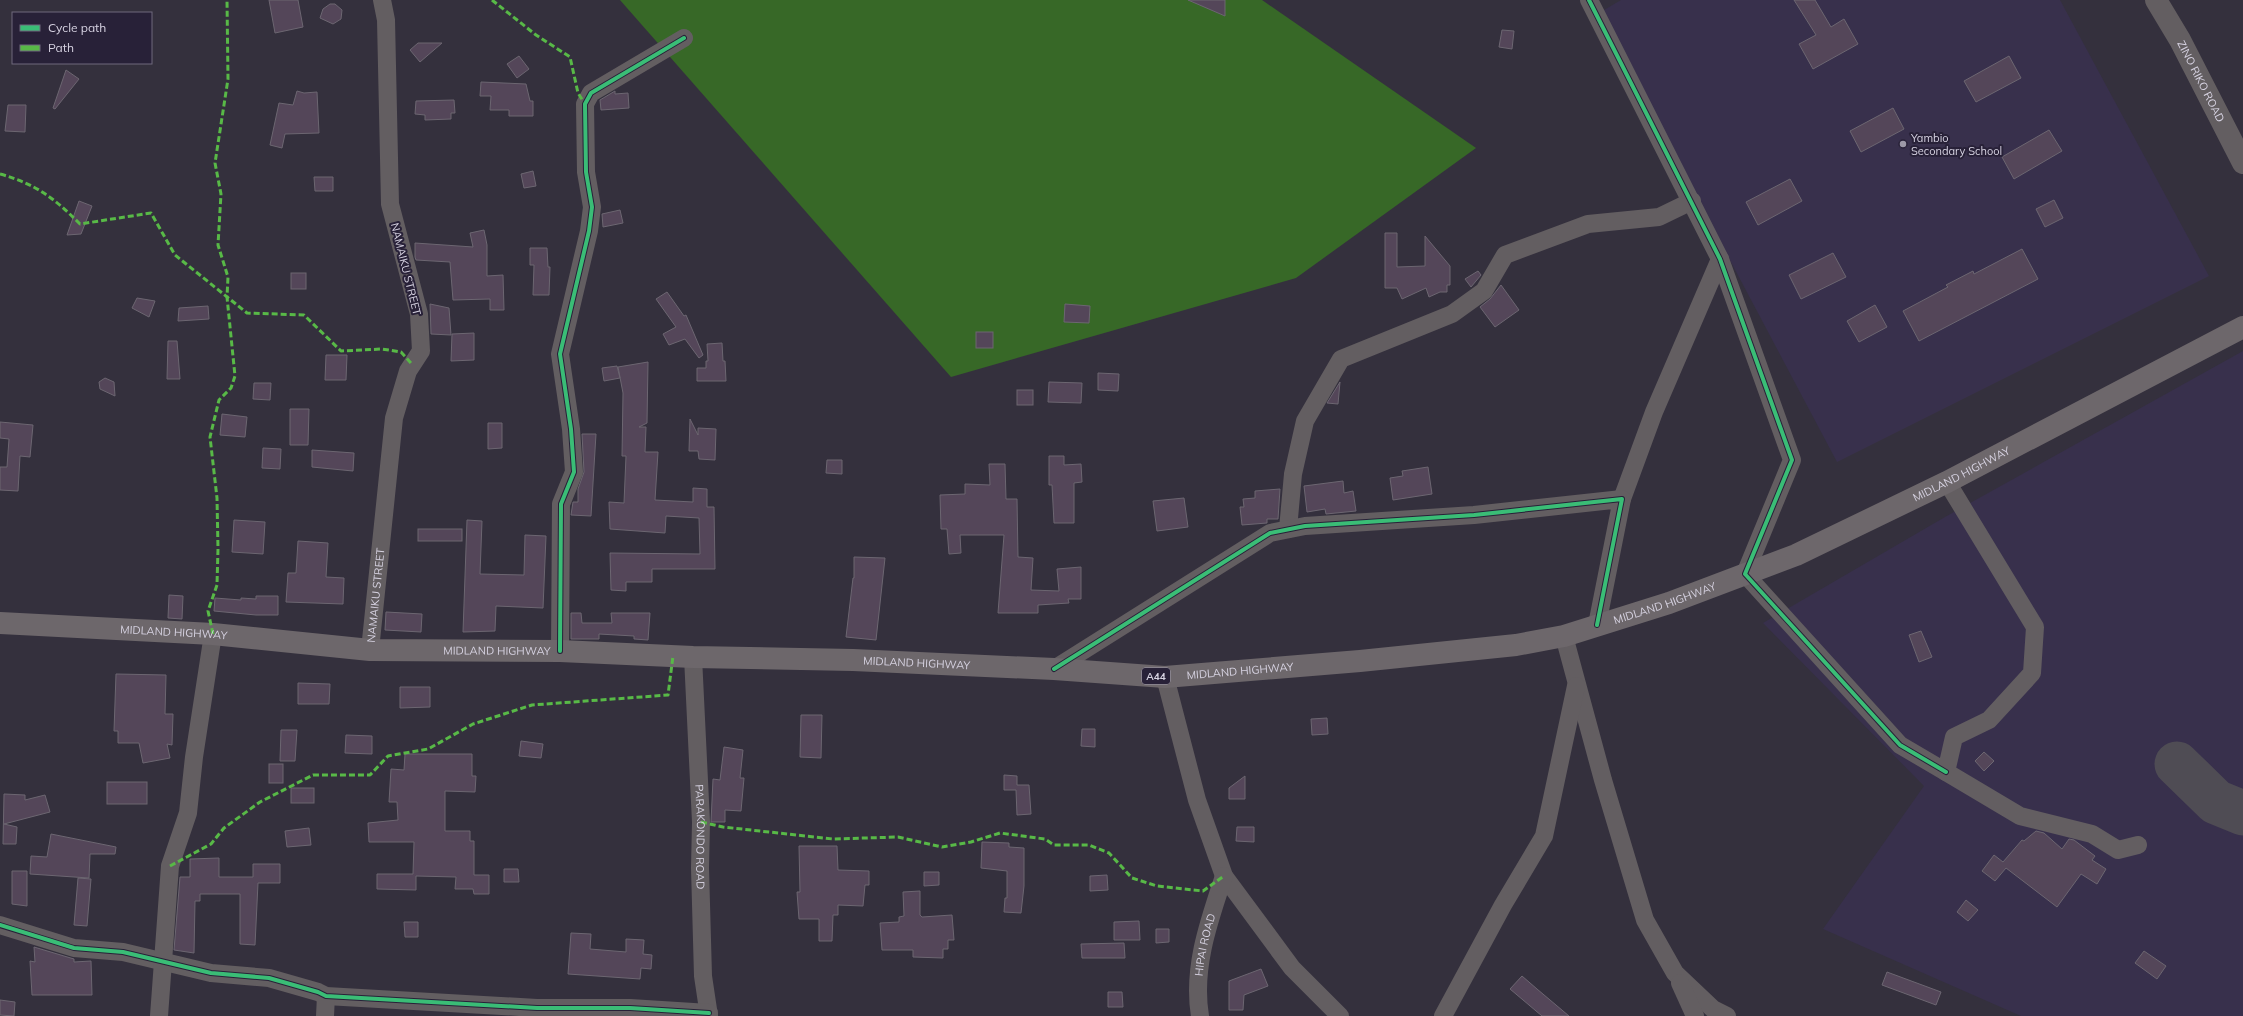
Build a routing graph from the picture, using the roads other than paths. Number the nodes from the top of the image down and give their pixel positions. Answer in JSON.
{"nodes":[{"id":1,"x":382,"y":0,"type":"edge"},
{"id":2,"x":1589,"y":0,"type":"edge"},
{"id":3,"x":2156,"y":0,"type":"edge"},
{"id":4,"x":684,"y":38,"type":"dead end"},
{"id":5,"x":2243,"y":163,"type":"edge"},
{"id":6,"x":1692,"y":202,"type":"junction"},
{"id":7,"x":1720,"y":259,"type":"junction"},
{"id":8,"x":2243,"y":327,"type":"edge"},
{"id":9,"x":1947,"y":482,"type":"junction"},
{"id":10,"x":1622,"y":499,"type":"junction"},
{"id":11,"x":1288,"y":529,"type":"junction"},
{"id":12,"x":1745,"y":574,"type":"junction"},
{"id":13,"x":0,"y":623,"type":"edge"},
{"id":14,"x":1597,"y":625,"type":"junction"},
{"id":15,"x":213,"y":634,"type":"junction"},
{"id":16,"x":1564,"y":636,"type":"junction"},
{"id":17,"x":370,"y":650,"type":"junction"},
{"id":18,"x":560,"y":651,"type":"junction"},
{"id":19,"x":693,"y":657,"type":"junction"},
{"id":20,"x":1054,"y":669,"type":"junction"},
{"id":21,"x":1165,"y":676,"type":"junction"},
{"id":22,"x":1576,"y":683,"type":"junction"},
{"id":23,"x":1946,"y":772,"type":"junction"},
{"id":24,"x":2138,"y":845,"type":"dead end"},
{"id":25,"x":1224,"y":876,"type":"junction"},
{"id":26,"x":0,"y":925,"type":"edge"},
{"id":27,"x":164,"y":961,"type":"junction"},
{"id":28,"x":1675,"y":974,"type":"junction"},
{"id":29,"x":326,"y":996,"type":"junction"},
{"id":30,"x":709,"y":1015,"type":"edge"},
{"id":31,"x":159,"y":1016,"type":"edge"},
{"id":32,"x":325,"y":1016,"type":"edge"},
{"id":33,"x":1200,"y":1016,"type":"edge"},
{"id":34,"x":1340,"y":1016,"type":"edge"},
{"id":35,"x":1443,"y":1016,"type":"edge"},
{"id":36,"x":1695,"y":1016,"type":"edge"},
{"id":37,"x":1727,"y":1016,"type":"edge"}],
"edges":[{"from":1,"to":17,"type":"street","name":"NAMAIKU STREET"},
{"from":2,"to":6,"type":"street"},
{"from":3,"to":5,"type":"street","name":"ZINO RIKO ROAD"},
{"from":4,"to":18,"type":"street"},
{"from":6,"to":7,"type":"street"},
{"from":6,"to":11,"type":"street"},
{"from":7,"to":10,"type":"street"},
{"from":7,"to":12,"type":"street"},
{"from":8,"to":9,"type":"main road","name":"MIDLAND HIGHWAY","number":"A44"},
{"from":9,"to":12,"type":"main road","name":"MIDLAND HIGHWAY","number":"A44"},
{"from":9,"to":23,"type":"street"},
{"from":10,"to":11,"type":"street"},
{"from":10,"to":14,"type":"street"},
{"from":11,"to":20,"type":"street"},
{"from":12,"to":14,"type":"main road","name":"MIDLAND HIGHWAY","number":"A44"},
{"from":12,"to":23,"type":"street"},
{"from":13,"to":15,"type":"main road","name":"MIDLAND HIGHWAY","number":"A44"},
{"from":14,"to":16,"type":"main road","name":"MIDLAND HIGHWAY","number":"A44"},
{"from":15,"to":17,"type":"main road","name":"MIDLAND HIGHWAY","number":"A44"},
{"from":15,"to":27,"type":"street"},
{"from":16,"to":21,"type":"main road","name":"MIDLAND HIGHWAY","number":"A44"},
{"from":16,"to":22,"type":"street"},
{"from":17,"to":18,"type":"main road","name":"MIDLAND HIGHWAY","number":"A44"},
{"from":18,"to":19,"type":"main road","name":"MIDLAND HIGHWAY","number":"A44"},
{"from":19,"to":20,"type":"main road","name":"MIDLAND HIGHWAY","number":"A44"},
{"from":19,"to":30,"type":"street","name":"PARAKONDO ROAD"},
{"from":20,"to":21,"type":"main road","name":"MIDLAND HIGHWAY","number":"A44"},
{"from":21,"to":25,"type":"street"},
{"from":22,"to":28,"type":"street"},
{"from":22,"to":35,"type":"street"},
{"from":23,"to":24,"type":"street"},
{"from":25,"to":33,"type":"street","name":"HIPAI ROAD"},
{"from":25,"to":34,"type":"street"},
{"from":26,"to":27,"type":"street"},
{"from":27,"to":29,"type":"street"},
{"from":27,"to":31,"type":"street"},
{"from":28,"to":36,"type":"street"},
{"from":28,"to":37,"type":"street"},
{"from":29,"to":30,"type":"street"},
{"from":29,"to":32,"type":"street"}]}
